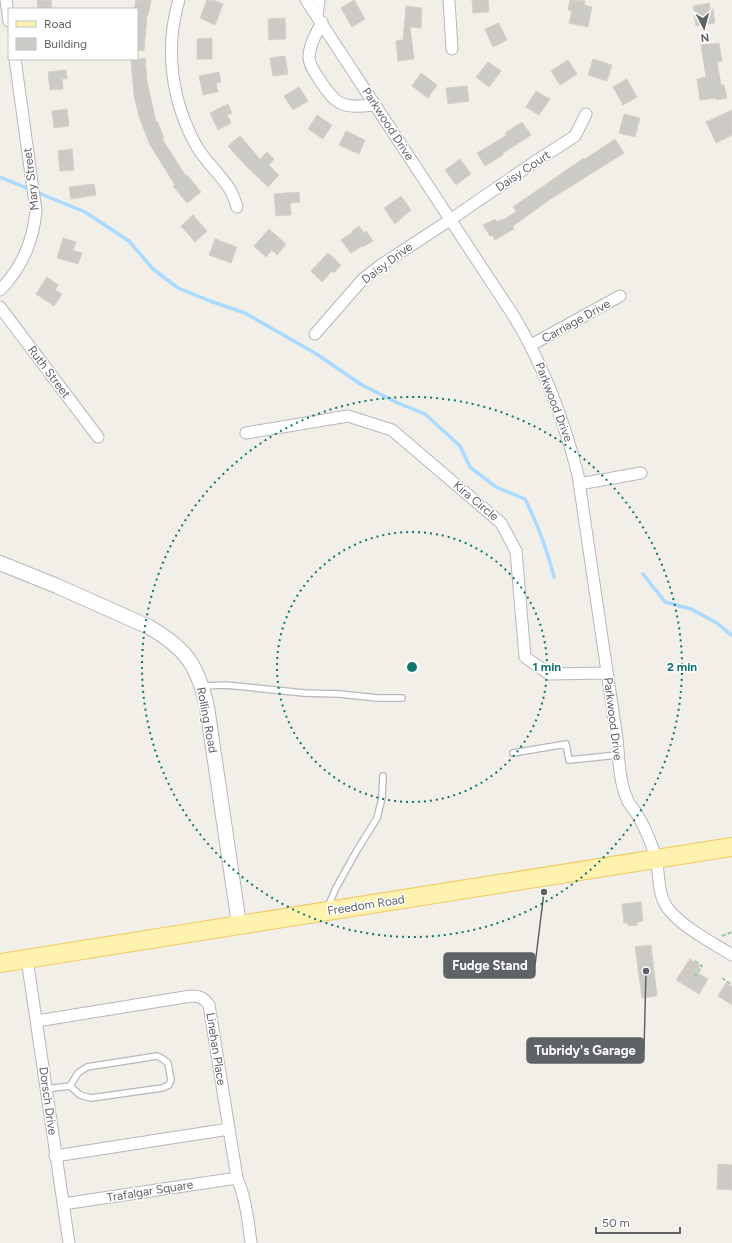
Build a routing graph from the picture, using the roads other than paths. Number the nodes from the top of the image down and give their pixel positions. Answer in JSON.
{"nodes":[{"id":1,"x":6,"y":0,"type":"edge"},
{"id":2,"x":179,"y":0,"type":"edge"},
{"id":3,"x":306,"y":0,"type":"edge"},
{"id":4,"x":320,"y":0,"type":"edge"},
{"id":5,"x":449,"y":0,"type":"edge"},
{"id":6,"x":8,"y":14,"type":"edge"},
{"id":7,"x":319,"y":19,"type":"junction"},
{"id":8,"x":452,"y":50,"type":"dead end"},
{"id":9,"x":14,"y":60,"type":"edge"},
{"id":10,"x":376,"y":105,"type":"junction"},
{"id":11,"x":586,"y":114,"type":"dead end"},
{"id":12,"x":237,"y":208,"type":"dead end"},
{"id":13,"x":450,"y":220,"type":"junction"},
{"id":14,"x":0,"y":290,"type":"edge"},
{"id":15,"x":620,"y":296,"type":"dead end"},
{"id":16,"x":0,"y":307,"type":"edge"},
{"id":17,"x":315,"y":334,"type":"dead end"},
{"id":18,"x":531,"y":345,"type":"junction"},
{"id":19,"x":246,"y":433,"type":"dead end"},
{"id":20,"x":98,"y":437,"type":"dead end"},
{"id":21,"x":641,"y":473,"type":"dead end"},
{"id":22,"x":579,"y":484,"type":"junction"},
{"id":23,"x":0,"y":563,"type":"edge"},
{"id":24,"x":607,"y":673,"type":"junction"},
{"id":25,"x":202,"y":686,"type":"junction"},
{"id":26,"x":402,"y":698,"type":"dead end"},
{"id":27,"x":513,"y":752,"type":"dead end"},
{"id":28,"x":618,"y":754,"type":"junction"},
{"id":29,"x":383,"y":776,"type":"dead end"},
{"id":30,"x":732,"y":847,"type":"edge"},
{"id":31,"x":656,"y":860,"type":"junction"},
{"id":32,"x":327,"y":911,"type":"junction"},
{"id":33,"x":239,"y":924,"type":"junction"},
{"id":34,"x":732,"y":955,"type":"edge"},
{"id":35,"x":27,"y":959,"type":"junction"},
{"id":36,"x":0,"y":963,"type":"edge"},
{"id":37,"x":37,"y":1021,"type":"junction"},
{"id":38,"x":70,"y":1086,"type":"junction"},
{"id":39,"x":46,"y":1089,"type":"junction"},
{"id":40,"x":229,"y":1129,"type":"junction"},
{"id":41,"x":55,"y":1156,"type":"junction"},
{"id":42,"x":237,"y":1178,"type":"junction"},
{"id":43,"x":63,"y":1204,"type":"junction"},
{"id":44,"x":69,"y":1243,"type":"edge"},
{"id":45,"x":252,"y":1243,"type":"edge"}],
"edges":[{"from":1,"to":6,"type":"street"},
{"from":2,"to":12,"type":"street"},
{"from":3,"to":7,"type":"street","name":"Parkwood Drive"},
{"from":4,"to":7,"type":"street"},
{"from":5,"to":8,"type":"street"},
{"from":7,"to":10,"type":"street","name":"Parkwood Drive"},
{"from":7,"to":10,"type":"street"},
{"from":9,"to":14,"type":"street","name":"Mary Street"},
{"from":10,"to":13,"type":"street","name":"Parkwood Drive"},
{"from":11,"to":13,"type":"street","name":"Daisy Court"},
{"from":13,"to":17,"type":"street","name":"Daisy Drive"},
{"from":13,"to":18,"type":"street","name":"Parkwood Drive"},
{"from":15,"to":18,"type":"street","name":"Carriage Drive"},
{"from":16,"to":20,"type":"street","name":"Ruth Street"},
{"from":18,"to":22,"type":"street","name":"Parkwood Drive"},
{"from":19,"to":24,"type":"street","name":"Kira Circle"},
{"from":21,"to":22,"type":"street"},
{"from":22,"to":24,"type":"street","name":"Parkwood Drive"},
{"from":23,"to":25,"type":"street","name":"Rolling Road"},
{"from":24,"to":28,"type":"street","name":"Parkwood Drive"},
{"from":25,"to":26,"type":"lane"},
{"from":25,"to":33,"type":"street","name":"Rolling Road"},
{"from":27,"to":28,"type":"lane"},
{"from":28,"to":31,"type":"street","name":"Parkwood Drive"},
{"from":29,"to":32,"type":"lane"},
{"from":30,"to":31,"type":"main road","name":"Freedom Road"},
{"from":31,"to":32,"type":"main road","name":"Freedom Road"},
{"from":31,"to":34,"type":"street","name":"Parkwood Drive"},
{"from":32,"to":33,"type":"main road","name":"Freedom Road"},
{"from":33,"to":35,"type":"main road","name":"Freedom Road"},
{"from":35,"to":36,"type":"main road","name":"Freedom Road"},
{"from":35,"to":37,"type":"street","name":"Dorsch Drive"},
{"from":37,"to":39,"type":"street","name":"Dorsch Drive"},
{"from":37,"to":40,"type":"street","name":"Linehan Place"},
{"from":38,"to":38,"type":"lane"},
{"from":38,"to":39,"type":"lane"},
{"from":39,"to":41,"type":"street","name":"Dorsch Drive"},
{"from":40,"to":41,"type":"street"},
{"from":40,"to":42,"type":"street","name":"Linehan Place"},
{"from":41,"to":43,"type":"street","name":"Dorsch Drive"},
{"from":42,"to":43,"type":"street","name":"Trafalgar Square"},
{"from":42,"to":45,"type":"street","name":"Linehan Place"},
{"from":43,"to":44,"type":"street","name":"Dorsch Drive"}]}
